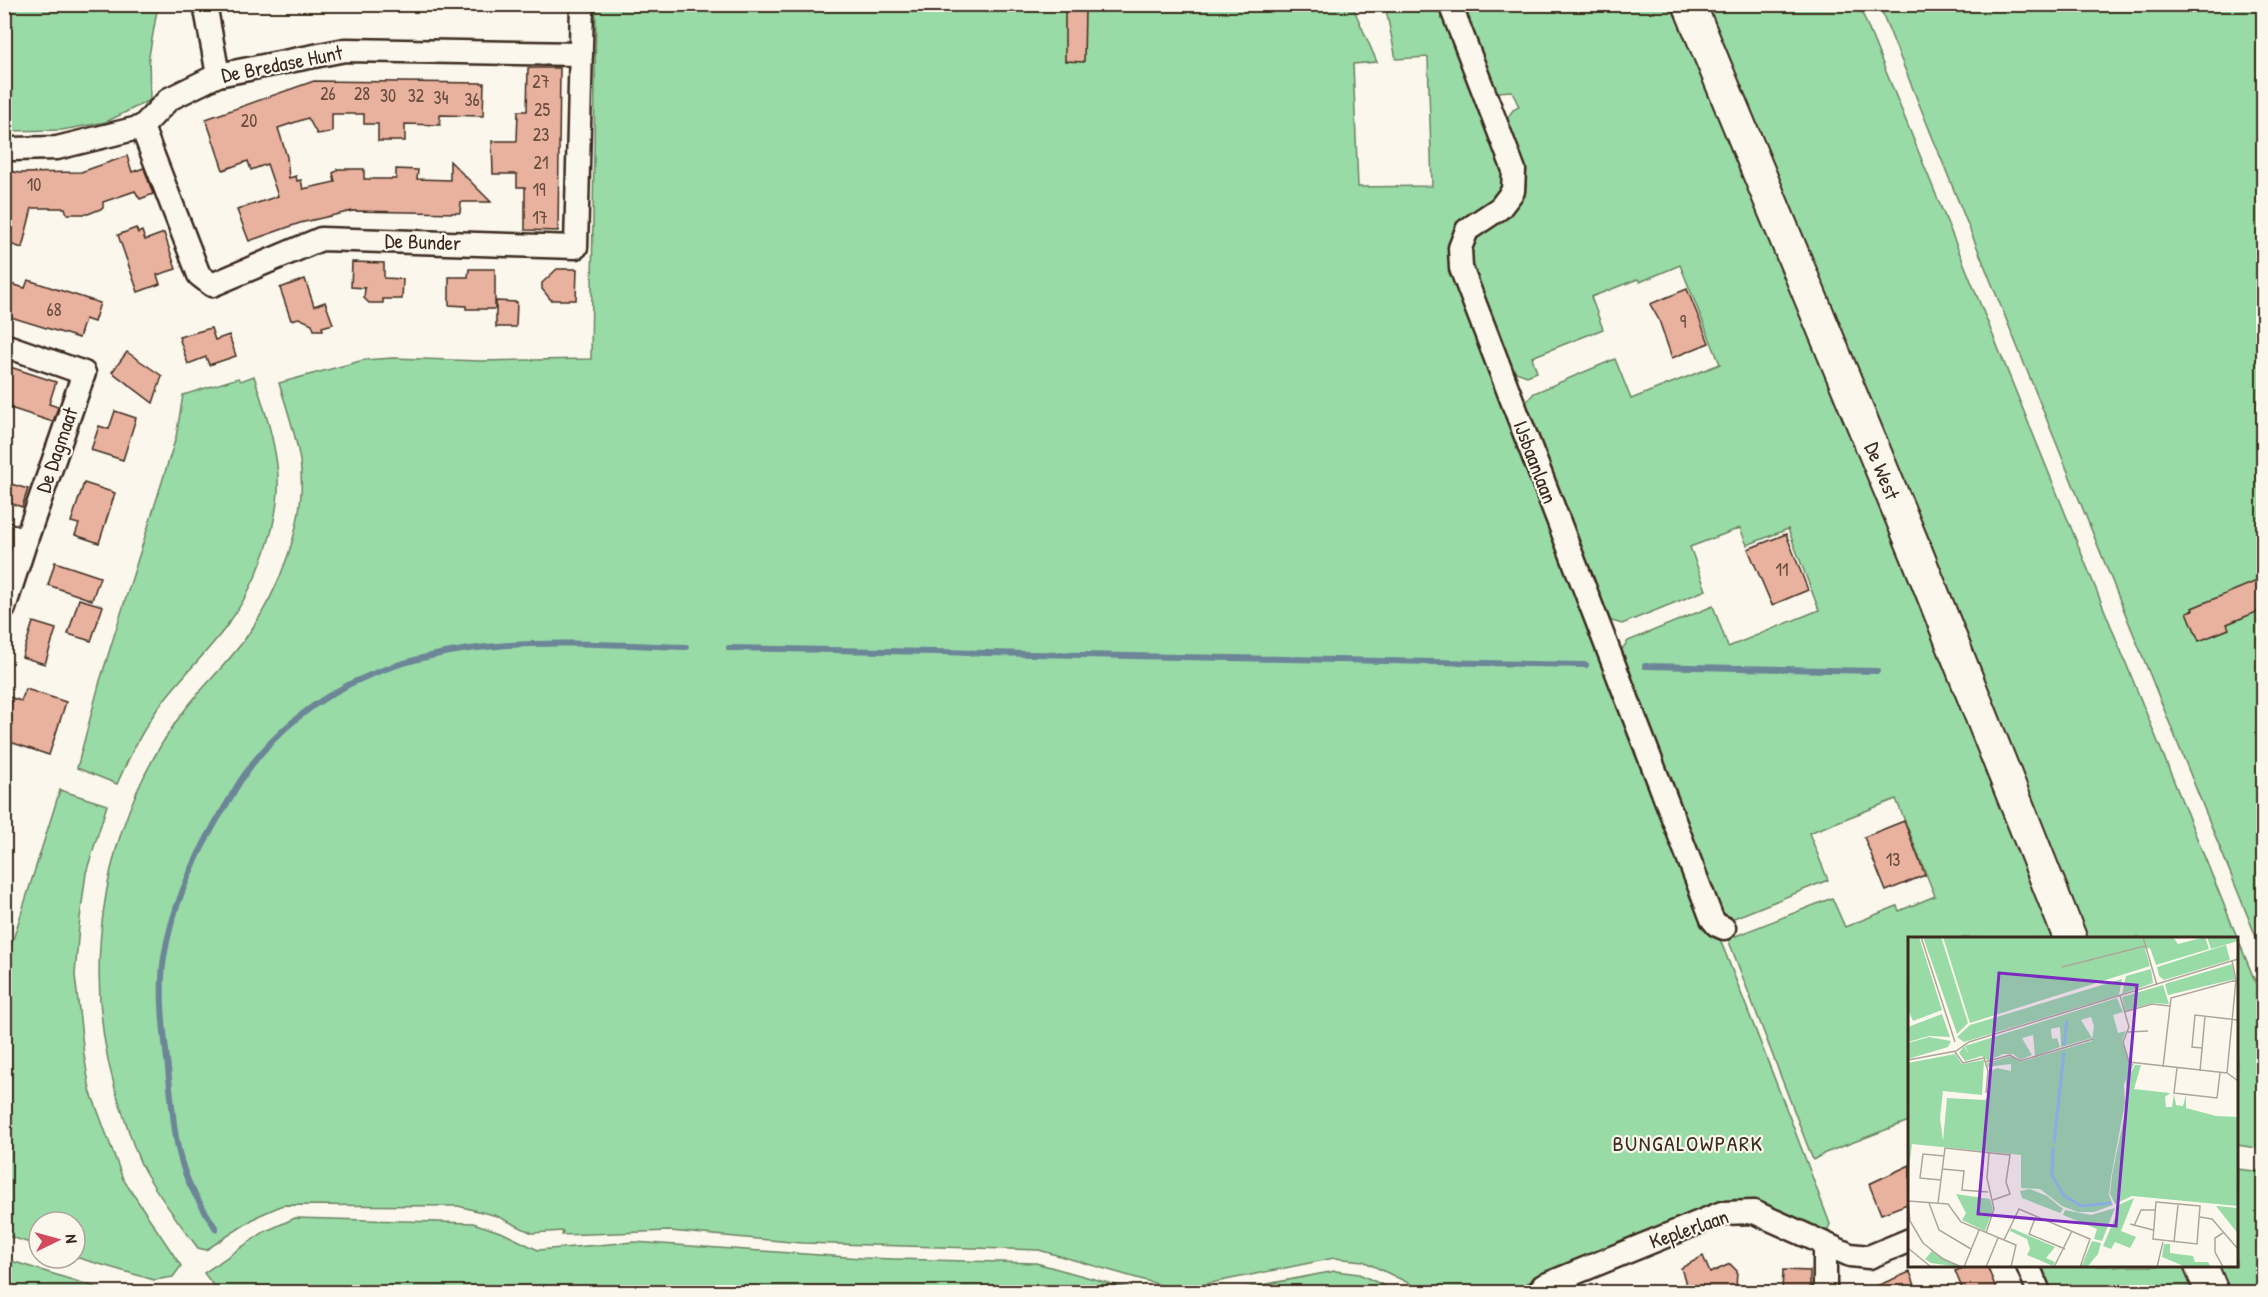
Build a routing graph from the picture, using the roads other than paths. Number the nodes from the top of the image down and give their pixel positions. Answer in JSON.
{"nodes":[{"id":1,"x":205,"y":4,"type":"edge"},
{"id":2,"x":582,"y":4,"type":"edge"},
{"id":3,"x":1450,"y":4,"type":"edge"},
{"id":4,"x":1689,"y":4,"type":"edge"},
{"id":5,"x":580,"y":54,"type":"junction"},
{"id":6,"x":218,"y":75,"type":"junction"},
{"id":7,"x":142,"y":127,"type":"junction"},
{"id":8,"x":4,"y":147,"type":"edge"},
{"id":9,"x":4,"y":345,"type":"edge"},
{"id":10,"x":15,"y":537,"type":"edge"},
{"id":11,"x":4,"y":608,"type":"edge"},
{"id":12,"x":1724,"y":928,"type":"dead end"},
{"id":13,"x":2069,"y":937,"type":"edge"},
{"id":14,"x":1908,"y":1241,"type":"edge"},
{"id":15,"x":1825,"y":1245,"type":"junction"},
{"id":16,"x":2028,"y":1267,"type":"edge"},
{"id":17,"x":2201,"y":1267,"type":"edge"},
{"id":18,"x":1539,"y":1293,"type":"edge"},
{"id":19,"x":1825,"y":1293,"type":"edge"},
{"id":20,"x":2039,"y":1293,"type":"edge"},
{"id":21,"x":2212,"y":1293,"type":"edge"}],
"edges":[{"from":1,"to":6,"type":"street"},
{"from":2,"to":5,"type":"street","name":"De Bunder"},
{"from":3,"to":12,"type":"street","name":"IJsbaanlaan"},
{"from":4,"to":13,"type":"main road","name":"De West"},
{"from":5,"to":6,"type":"street","name":"De Bredase Hunt"},
{"from":5,"to":7,"type":"street","name":"De Bunder"},
{"from":6,"to":7,"type":"street","name":"De Bredase Hunt"},
{"from":7,"to":8,"type":"street"},
{"from":9,"to":10,"type":"street","name":"De Dagmaat"},
{"from":10,"to":11,"type":"street","name":"De Dagmaat"},
{"from":14,"to":15,"type":"street","name":"Keplerlaan"},
{"from":15,"to":18,"type":"street","name":"Keplerlaan"},
{"from":15,"to":19,"type":"street"},
{"from":16,"to":20,"type":"street"},
{"from":17,"to":21,"type":"main road"}]}
